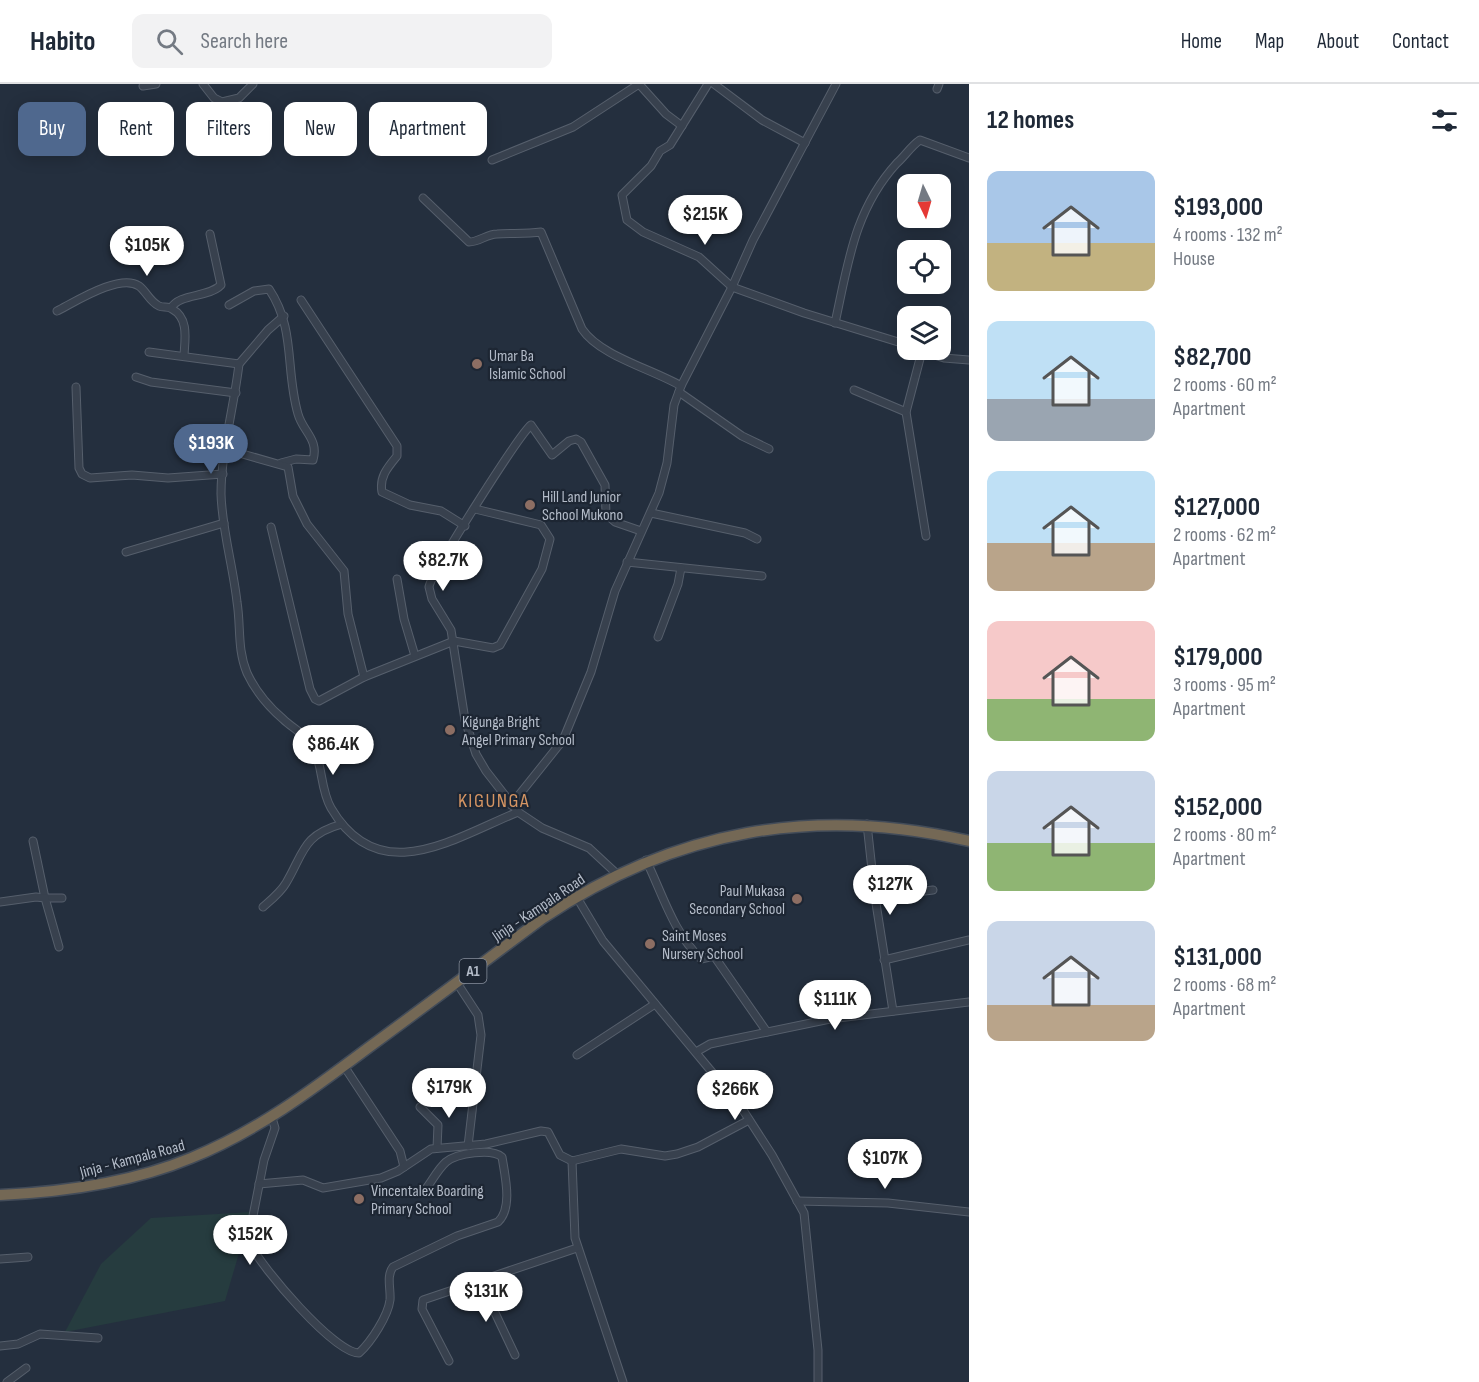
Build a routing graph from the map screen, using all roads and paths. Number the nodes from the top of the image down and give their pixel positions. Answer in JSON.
{"nodes":[{"id":1,"x":156,"y":84,"type":"edge"},
{"id":2,"x":203,"y":84,"type":"edge"},
{"id":3,"x":253,"y":84,"type":"edge"},
{"id":4,"x":639,"y":84,"type":"edge"},
{"id":5,"x":708,"y":84,"type":"edge"},
{"id":6,"x":714,"y":84,"type":"edge"},
{"id":7,"x":836,"y":84,"type":"edge"},
{"id":8,"x":143,"y":86,"type":"dead end"},
{"id":9,"x":682,"y":126,"type":"junction"},
{"id":10,"x":805,"y":143,"type":"junction"},
{"id":11,"x":969,"y":158,"type":"edge"},
{"id":12,"x":492,"y":160,"type":"dead end"},
{"id":13,"x":423,"y":198,"type":"dead end"},
{"id":14,"x":210,"y":234,"type":"dead end"},
{"id":15,"x":732,"y":287,"type":"junction"},
{"id":16,"x":301,"y":300,"type":"dead end"},
{"id":17,"x":229,"y":305,"type":"dead end"},
{"id":18,"x":171,"y":308,"type":"junction"},
{"id":19,"x":57,"y":311,"type":"dead end"},
{"id":20,"x":284,"y":316,"type":"junction"},
{"id":21,"x":835,"y":323,"type":"junction"},
{"id":22,"x":897,"y":342,"type":"edge"},
{"id":23,"x":149,"y":352,"type":"dead end"},
{"id":24,"x":184,"y":355,"type":"junction"},
{"id":25,"x":951,"y":359,"type":"edge"},
{"id":26,"x":919,"y":360,"type":"edge"},
{"id":27,"x":969,"y":360,"type":"edge"},
{"id":28,"x":239,"y":364,"type":"junction"},
{"id":29,"x":136,"y":377,"type":"dead end"},
{"id":30,"x":76,"y":387,"type":"dead end"},
{"id":31,"x":680,"y":389,"type":"junction"},
{"id":32,"x":854,"y":390,"type":"dead end"},
{"id":33,"x":236,"y":393,"type":"junction"},
{"id":34,"x":906,"y":412,"type":"junction"},
{"id":35,"x":225,"y":449,"type":"junction"},
{"id":36,"x":768,"y":449,"type":"dead end"},
{"id":37,"x":281,"y":463,"type":"junction"},
{"id":38,"x":223,"y":474,"type":"junction"},
{"id":39,"x":475,"y":509,"type":"junction"},
{"id":40,"x":651,"y":513,"type":"junction"},
{"id":41,"x":224,"y":523,"type":"junction"},
{"id":42,"x":465,"y":526,"type":"junction"},
{"id":43,"x":271,"y":527,"type":"dead end"},
{"id":44,"x":641,"y":531,"type":"junction"},
{"id":45,"x":926,"y":537,"type":"dead end"},
{"id":46,"x":757,"y":539,"type":"dead end"},
{"id":47,"x":126,"y":552,"type":"dead end"},
{"id":48,"x":627,"y":562,"type":"junction"},
{"id":49,"x":681,"y":568,"type":"junction"},
{"id":50,"x":762,"y":576,"type":"dead end"},
{"id":51,"x":397,"y":579,"type":"dead end"},
{"id":52,"x":658,"y":637,"type":"dead end"},
{"id":53,"x":454,"y":641,"type":"junction"},
{"id":54,"x":415,"y":656,"type":"junction"},
{"id":55,"x":364,"y":677,"type":"junction"},
{"id":56,"x":511,"y":805,"type":"junction"},
{"id":57,"x":518,"y":812,"type":"junction"},
{"id":58,"x":342,"y":824,"type":"junction"},
{"id":59,"x":867,"y":824,"type":"junction"},
{"id":60,"x":33,"y":841,"type":"dead end"},
{"id":61,"x":969,"y":841,"type":"edge"},
{"id":62,"x":646,"y":860,"type":"junction"},
{"id":63,"x":617,"y":874,"type":"junction"},
{"id":64,"x":933,"y":890,"type":"dead end"},
{"id":65,"x":576,"y":896,"type":"junction"},
{"id":66,"x":875,"y":897,"type":"junction"},
{"id":67,"x":45,"y":898,"type":"junction"},
{"id":68,"x":62,"y":898,"type":"dead end"},
{"id":69,"x":0,"y":902,"type":"edge"},
{"id":70,"x":263,"y":907,"type":"dead end"},
{"id":71,"x":969,"y":940,"type":"edge"},
{"id":72,"x":59,"y":947,"type":"dead end"},
{"id":73,"x":884,"y":960,"type":"junction"},
{"id":74,"x":457,"y":983,"type":"junction"},
{"id":75,"x":969,"y":1002,"type":"edge"},
{"id":76,"x":655,"y":1004,"type":"junction"},
{"id":77,"x":893,"y":1011,"type":"junction"},
{"id":78,"x":766,"y":1032,"type":"junction"},
{"id":79,"x":696,"y":1052,"type":"junction"},
{"id":80,"x":577,"y":1055,"type":"dead end"},
{"id":81,"x":344,"y":1066,"type":"junction"},
{"id":82,"x":420,"y":1107,"type":"dead end"},
{"id":83,"x":272,"y":1118,"type":"junction"},
{"id":84,"x":749,"y":1120,"type":"junction"},
{"id":85,"x":468,"y":1146,"type":"junction"},
{"id":86,"x":437,"y":1148,"type":"junction"},
{"id":87,"x":572,"y":1161,"type":"junction"},
{"id":88,"x":404,"y":1167,"type":"junction"},
{"id":89,"x":259,"y":1184,"type":"junction"},
{"id":90,"x":425,"y":1190,"type":"dead end"},
{"id":91,"x":0,"y":1195,"type":"edge"},
{"id":92,"x":798,"y":1201,"type":"junction"},
{"id":93,"x":969,"y":1212,"type":"edge"},
{"id":94,"x":577,"y":1248,"type":"junction"},
{"id":95,"x":28,"y":1257,"type":"dead end"},
{"id":96,"x":0,"y":1259,"type":"edge"},
{"id":97,"x":480,"y":1281,"type":"junction"},
{"id":98,"x":98,"y":1338,"type":"dead end"},
{"id":99,"x":0,"y":1346,"type":"edge"},
{"id":100,"x":515,"y":1355,"type":"dead end"},
{"id":101,"x":449,"y":1361,"type":"dead end"},
{"id":102,"x":26,"y":1368,"type":"dead end"},
{"id":103,"x":7,"y":1382,"type":"edge"},
{"id":104,"x":623,"y":1382,"type":"edge"},
{"id":105,"x":818,"y":1382,"type":"edge"}],
"edges":[{"from":1,"to":8,"type":"street"},
{"from":2,"to":3,"type":"street"},
{"from":4,"to":9,"type":"street"},
{"from":4,"to":12,"type":"street"},
{"from":5,"to":9,"type":"street"},
{"from":6,"to":10,"type":"street"},
{"from":7,"to":10,"type":"street"},
{"from":9,"to":15,"type":"street"},
{"from":10,"to":15,"type":"street"},
{"from":11,"to":21,"type":"street"},
{"from":13,"to":31,"type":"street"},
{"from":14,"to":18,"type":"street"},
{"from":15,"to":21,"type":"street"},
{"from":15,"to":31,"type":"street"},
{"from":16,"to":42,"type":"street"},
{"from":17,"to":20,"type":"street"},
{"from":18,"to":19,"type":"street"},
{"from":18,"to":24,"type":"street"},
{"from":20,"to":28,"type":"street"},
{"from":20,"to":37,"type":"street"},
{"from":21,"to":22,"type":"street"},
{"from":23,"to":24,"type":"street"},
{"from":24,"to":28,"type":"street"},
{"from":25,"to":27,"type":"street"},
{"from":26,"to":34,"type":"street"},
{"from":28,"to":33,"type":"street"},
{"from":29,"to":33,"type":"street"},
{"from":30,"to":38,"type":"street"},
{"from":31,"to":36,"type":"street"},
{"from":31,"to":40,"type":"street"},
{"from":32,"to":34,"type":"street"},
{"from":33,"to":35,"type":"street"},
{"from":34,"to":45,"type":"street"},
{"from":35,"to":37,"type":"street"},
{"from":35,"to":38,"type":"street"},
{"from":37,"to":55,"type":"street"},
{"from":38,"to":41,"type":"street"},
{"from":39,"to":42,"type":"street"},
{"from":39,"to":44,"type":"street"},
{"from":39,"to":53,"type":"street"},
{"from":40,"to":44,"type":"street"},
{"from":40,"to":46,"type":"street"},
{"from":41,"to":47,"type":"street"},
{"from":41,"to":58,"type":"street"},
{"from":42,"to":53,"type":"street"},
{"from":43,"to":55,"type":"street"},
{"from":44,"to":48,"type":"street"},
{"from":48,"to":49,"type":"street"},
{"from":48,"to":56,"type":"street"},
{"from":49,"to":50,"type":"street"},
{"from":49,"to":52,"type":"street"},
{"from":51,"to":54,"type":"street"},
{"from":53,"to":54,"type":"street"},
{"from":53,"to":56,"type":"street"},
{"from":54,"to":55,"type":"street"},
{"from":56,"to":57,"type":"street"},
{"from":57,"to":58,"type":"street"},
{"from":57,"to":63,"type":"street"},
{"from":58,"to":70,"type":"street"},
{"from":59,"to":61,"type":"highway","name":"Jinja - Kampala Road","number":"A1"},
{"from":59,"to":62,"type":"highway","name":"Jinja - Kampala Road","number":"A1"},
{"from":59,"to":66,"type":"street"},
{"from":60,"to":67,"type":"street"},
{"from":62,"to":63,"type":"highway","name":"Jinja - Kampala Road","number":"A1"},
{"from":62,"to":78,"type":"street"},
{"from":63,"to":65,"type":"highway","name":"Jinja - Kampala Road","number":"A1"},
{"from":64,"to":66,"type":"street"},
{"from":65,"to":74,"type":"highway","name":"Jinja - Kampala Road","number":"A1"},
{"from":65,"to":76,"type":"street"},
{"from":66,"to":73,"type":"street"},
{"from":67,"to":68,"type":"street"},
{"from":67,"to":69,"type":"street"},
{"from":67,"to":72,"type":"street"},
{"from":71,"to":73,"type":"street"},
{"from":73,"to":77,"type":"street"},
{"from":74,"to":81,"type":"highway","name":"Jinja - Kampala Road","number":"A1"},
{"from":74,"to":85,"type":"street"},
{"from":75,"to":77,"type":"street"},
{"from":76,"to":79,"type":"street"},
{"from":76,"to":80,"type":"street"},
{"from":77,"to":78,"type":"street"},
{"from":78,"to":79,"type":"street"},
{"from":79,"to":84,"type":"street"},
{"from":81,"to":83,"type":"highway","name":"Jinja - Kampala Road","number":"A1"},
{"from":81,"to":88,"type":"street"},
{"from":82,"to":86,"type":"street"},
{"from":83,"to":89,"type":"street"},
{"from":83,"to":91,"type":"highway","name":"Jinja - Kampala Road","number":"A1"},
{"from":84,"to":87,"type":"street"},
{"from":84,"to":92,"type":"street"},
{"from":85,"to":86,"type":"street"},
{"from":85,"to":87,"type":"street"},
{"from":86,"to":88,"type":"street"},
{"from":87,"to":94,"type":"street"},
{"from":88,"to":89,"type":"street"},
{"from":89,"to":90,"type":"street"},
{"from":92,"to":93,"type":"street"},
{"from":92,"to":105,"type":"street"},
{"from":94,"to":97,"type":"street"},
{"from":94,"to":104,"type":"street"},
{"from":95,"to":96,"type":"street"},
{"from":97,"to":100,"type":"street"},
{"from":97,"to":101,"type":"street"},
{"from":98,"to":99,"type":"street"},
{"from":102,"to":103,"type":"street"}]}
